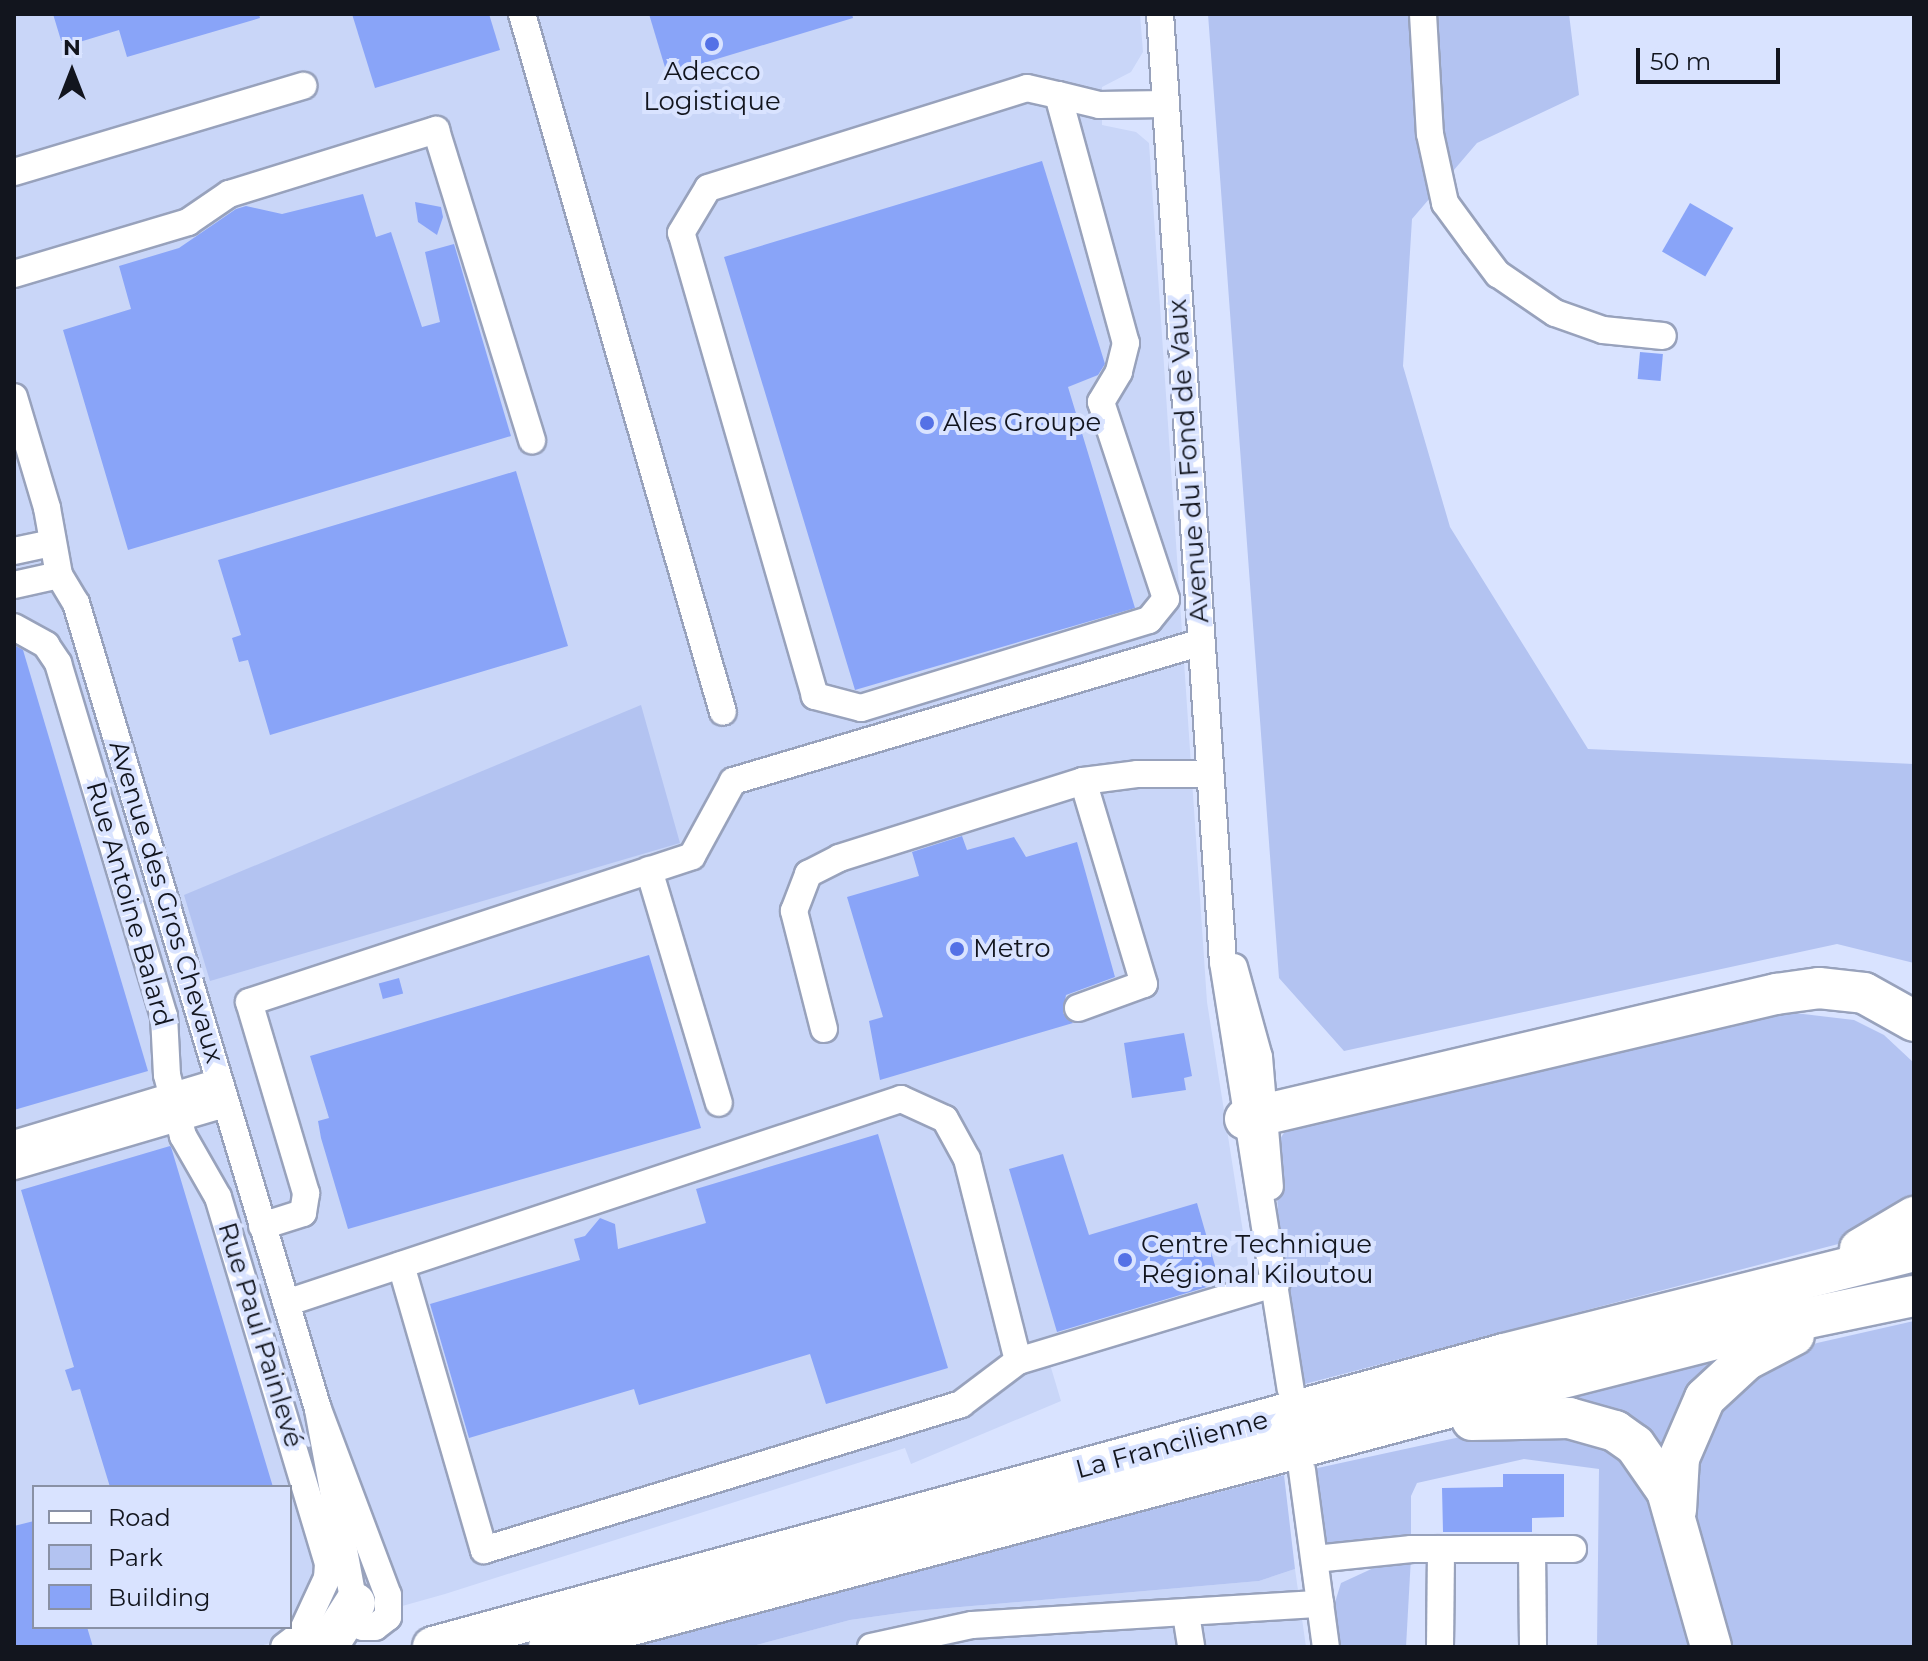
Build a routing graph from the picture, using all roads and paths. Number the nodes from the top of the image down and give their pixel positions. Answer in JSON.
{"nodes":[{"id":1,"x":522,"y":14,"type":"edge"},
{"id":2,"x":1160,"y":14,"type":"edge"},
{"id":3,"x":1423,"y":14,"type":"edge"},
{"id":4,"x":303,"y":86,"type":"dead end"},
{"id":5,"x":1058,"y":95,"type":"junction"},
{"id":6,"x":1166,"y":104,"type":"junction"},
{"id":7,"x":14,"y":172,"type":"edge"},
{"id":8,"x":14,"y":274,"type":"edge"},
{"id":9,"x":1663,"y":336,"type":"dead end"},
{"id":10,"x":14,"y":397,"type":"edge"},
{"id":11,"x":532,"y":441,"type":"dead end"},
{"id":12,"x":51,"y":543,"type":"junction"},
{"id":13,"x":14,"y":551,"type":"edge"},
{"id":14,"x":59,"y":575,"type":"junction"},
{"id":15,"x":14,"y":585,"type":"edge"},
{"id":16,"x":14,"y":627,"type":"edge"},
{"id":17,"x":1201,"y":642,"type":"junction"},
{"id":18,"x":723,"y":712,"type":"dead end"},
{"id":19,"x":1210,"y":774,"type":"junction"},
{"id":20,"x":1083,"y":781,"type":"junction"},
{"id":21,"x":649,"y":870,"type":"junction"},
{"id":22,"x":1776,"y":994,"type":"junction"},
{"id":23,"x":1078,"y":1008,"type":"dead end"},
{"id":24,"x":1914,"y":1021,"type":"edge"},
{"id":25,"x":824,"y":1029,"type":"dead end"},
{"id":26,"x":1914,"y":1041,"type":"edge"},
{"id":27,"x":222,"y":1093,"type":"junction"},
{"id":28,"x":719,"y":1103,"type":"dead end"},
{"id":29,"x":175,"y":1107,"type":"junction"},
{"id":30,"x":1256,"y":1118,"type":"junction"},
{"id":31,"x":14,"y":1144,"type":"edge"},
{"id":32,"x":14,"y":1166,"type":"edge"},
{"id":33,"x":218,"y":1197,"type":"joint"},
{"id":34,"x":1914,"y":1217,"type":"edge"},
{"id":35,"x":262,"y":1226,"type":"junction"},
{"id":36,"x":1914,"y":1251,"type":"edge"},
{"id":37,"x":401,"y":1265,"type":"junction"},
{"id":38,"x":1276,"y":1283,"type":"junction"},
{"id":39,"x":1914,"y":1296,"type":"edge"},
{"id":40,"x":286,"y":1303,"type":"junction"},
{"id":41,"x":1696,"y":1303,"type":"junction"},
{"id":42,"x":1859,"y":1309,"type":"junction"},
{"id":43,"x":1018,"y":1361,"type":"junction"},
{"id":44,"x":1291,"y":1389,"type":"dead end"},
{"id":45,"x":318,"y":1409,"type":"junction"},
{"id":46,"x":1356,"y":1432,"type":"junction"},
{"id":47,"x":1302,"y":1470,"type":"dead end"},
{"id":48,"x":1676,"y":1518,"type":"junction"},
{"id":49,"x":1441,"y":1549,"type":"junction"},
{"id":50,"x":1532,"y":1549,"type":"junction"},
{"id":51,"x":1573,"y":1549,"type":"dead end"},
{"id":52,"x":1315,"y":1559,"type":"junction"},
{"id":53,"x":355,"y":1603,"type":"junction"},
{"id":54,"x":1320,"y":1604,"type":"junction"},
{"id":55,"x":1186,"y":1614,"type":"junction"},
{"id":56,"x":284,"y":1647,"type":"edge"},
{"id":57,"x":327,"y":1647,"type":"edge"},
{"id":58,"x":433,"y":1647,"type":"edge"},
{"id":59,"x":549,"y":1647,"type":"edge"},
{"id":60,"x":871,"y":1647,"type":"edge"},
{"id":61,"x":1191,"y":1647,"type":"edge"},
{"id":62,"x":1326,"y":1647,"type":"edge"},
{"id":63,"x":1440,"y":1647,"type":"edge"},
{"id":64,"x":1533,"y":1647,"type":"edge"},
{"id":65,"x":1711,"y":1647,"type":"edge"}],
"edges":[{"from":1,"to":18,"type":"street"},
{"from":2,"to":6,"type":"street","name":"Avenue du Fond de Vaux"},
{"from":3,"to":9,"type":"street"},
{"from":4,"to":7,"type":"street"},
{"from":5,"to":5,"type":"street"},
{"from":5,"to":6,"type":"street"},
{"from":6,"to":17,"type":"street","name":"Avenue du Fond de Vaux"},
{"from":8,"to":11,"type":"street"},
{"from":10,"to":12,"type":"street","name":"Avenue des Gros Chevaux"},
{"from":12,"to":13,"type":"street"},
{"from":12,"to":14,"type":"street","name":"Avenue des Gros Chevaux"},
{"from":14,"to":15,"type":"street"},
{"from":14,"to":27,"type":"street","name":"Avenue des Gros Chevaux"},
{"from":16,"to":29,"type":"street","name":"Rue Antoine Balard"},
{"from":17,"to":19,"type":"street","name":"Avenue du Fond de Vaux"},
{"from":17,"to":21,"type":"street"},
{"from":19,"to":20,"type":"street"},
{"from":19,"to":30,"type":"street","name":"Avenue du Fond de Vaux"},
{"from":20,"to":23,"type":"street"},
{"from":20,"to":25,"type":"street"},
{"from":21,"to":28,"type":"street"},
{"from":21,"to":35,"type":"street"},
{"from":22,"to":24,"type":"highway"},
{"from":22,"to":26,"type":"highway"},
{"from":22,"to":30,"type":"highway"},
{"from":27,"to":29,"type":"street"},
{"from":27,"to":35,"type":"street","name":"Avenue des Gros Chevaux"},
{"from":29,"to":31,"type":"street"},
{"from":29,"to":32,"type":"street"},
{"from":29,"to":33,"type":"street","name":"Rue Antoine Balard"},
{"from":30,"to":38,"type":"street","name":"Avenue du Fond de Vaux"},
{"from":33,"to":56,"type":"street","name":"Rue Paul Painlevé"},
{"from":34,"to":41,"type":"highway"},
{"from":35,"to":40,"type":"street","name":"Avenue des Gros Chevaux"},
{"from":36,"to":41,"type":"highway","name":"La Francilienne"},
{"from":37,"to":40,"type":"street"},
{"from":37,"to":43,"type":"street"},
{"from":37,"to":43,"type":"street"},
{"from":38,"to":43,"type":"street"},
{"from":38,"to":44,"type":"street","name":"Avenue du Fond de Vaux"},
{"from":39,"to":42,"type":"highway","name":"La Francilienne"},
{"from":40,"to":45,"type":"street","name":"Avenue des Gros Chevaux"},
{"from":41,"to":58,"type":"highway","name":"La Francilienne"},
{"from":42,"to":46,"type":"highway","name":"La Francilienne"},
{"from":42,"to":48,"type":"highway"},
{"from":45,"to":53,"type":"street"},
{"from":45,"to":53,"type":"street"},
{"from":46,"to":48,"type":"highway"},
{"from":46,"to":59,"type":"highway","name":"La Francilienne"},
{"from":47,"to":52,"type":"street"},
{"from":48,"to":65,"type":"highway"},
{"from":49,"to":50,"type":"street"},
{"from":49,"to":52,"type":"street"},
{"from":49,"to":63,"type":"street"},
{"from":50,"to":51,"type":"street"},
{"from":50,"to":64,"type":"street"},
{"from":52,"to":54,"type":"street"},
{"from":53,"to":57,"type":"highway"},
{"from":54,"to":55,"type":"street"},
{"from":54,"to":62,"type":"street"},
{"from":55,"to":60,"type":"street"},
{"from":55,"to":61,"type":"street"}]}
